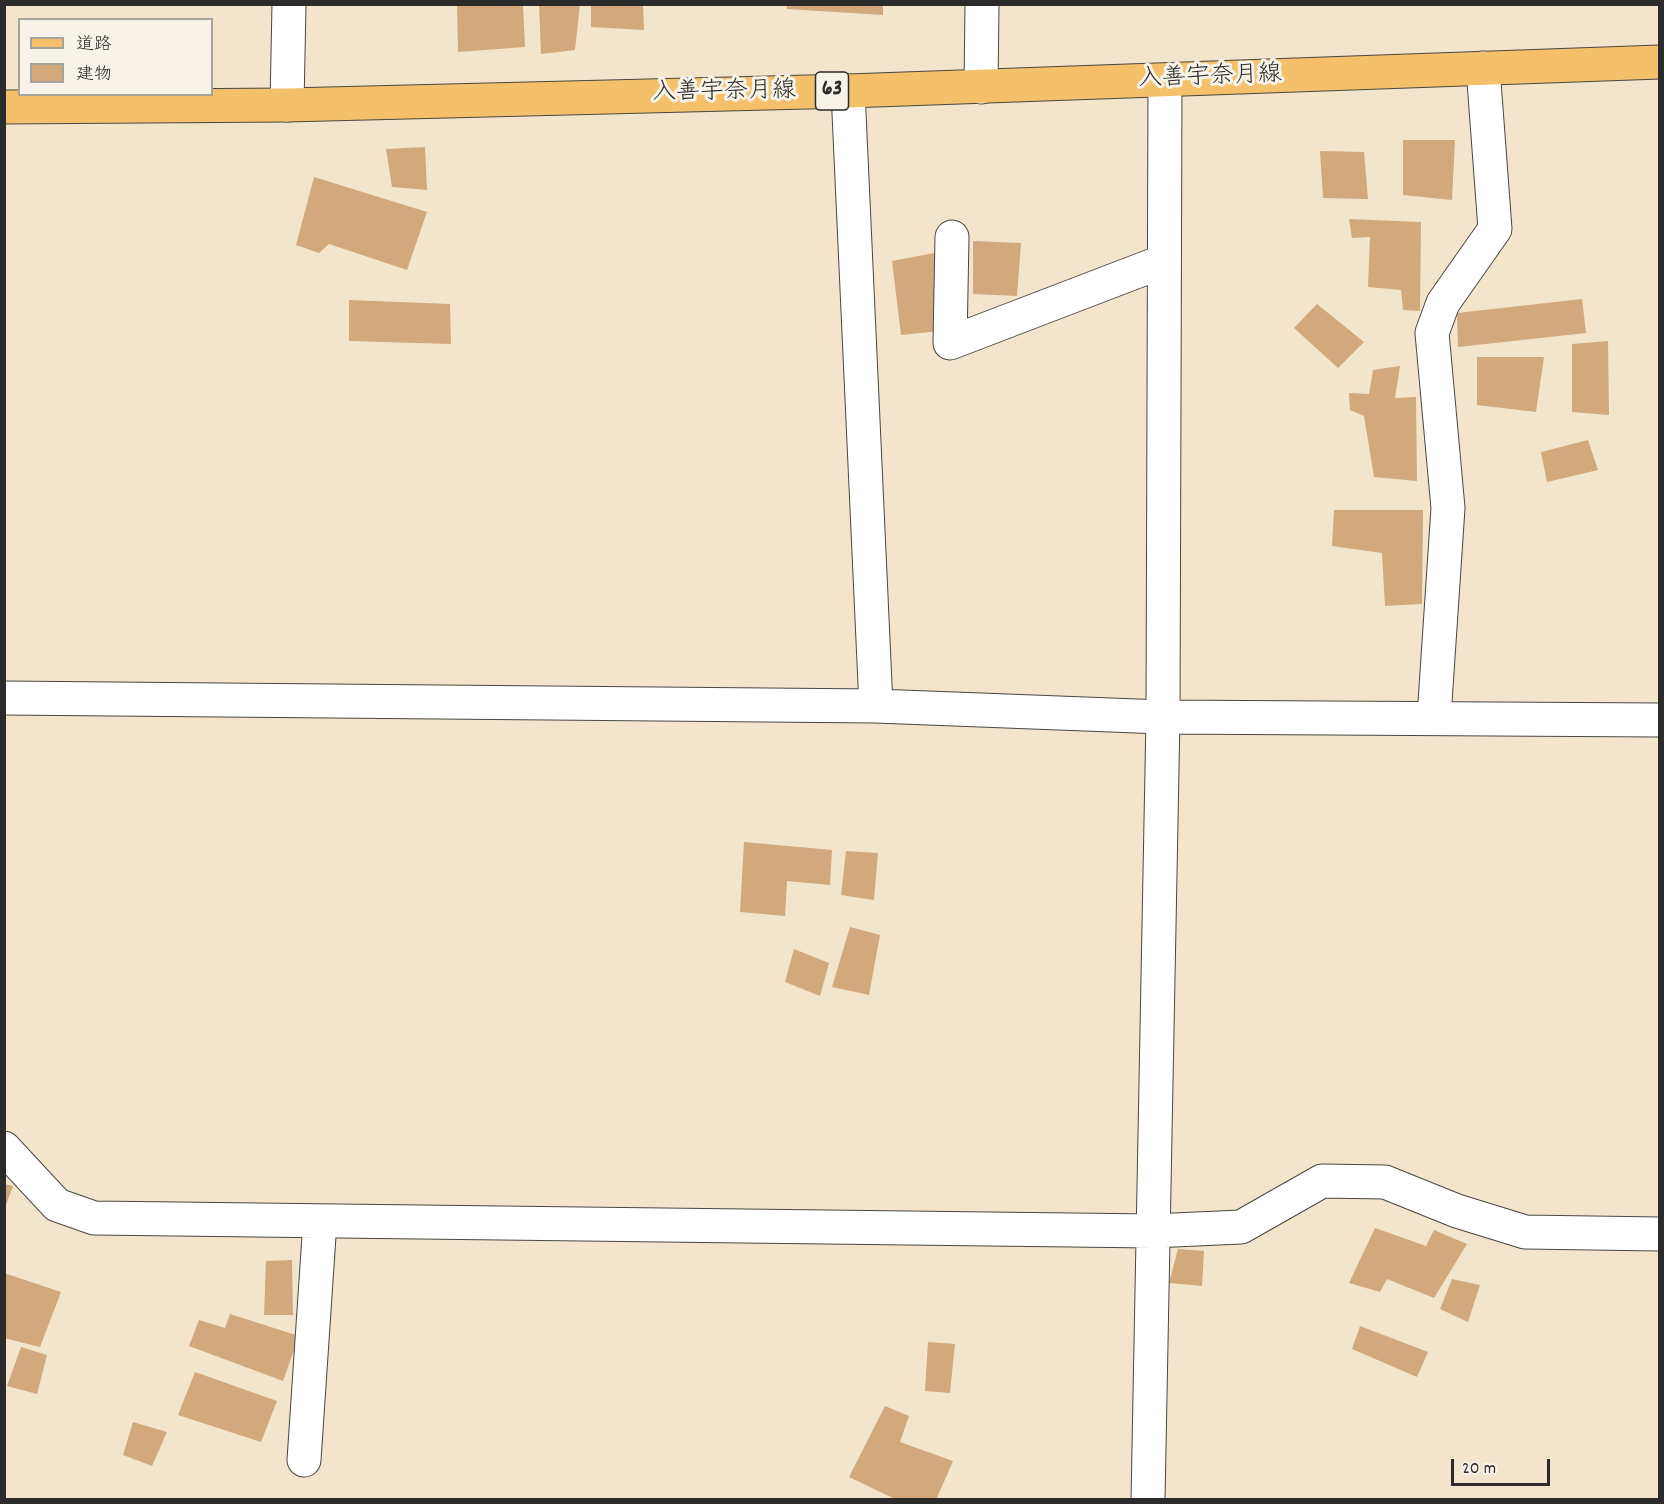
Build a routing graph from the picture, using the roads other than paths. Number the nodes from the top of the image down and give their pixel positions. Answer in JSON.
{"nodes":[{"id":1,"x":288,"y":4,"type":"edge"},
{"id":2,"x":982,"y":4,"type":"edge"},
{"id":3,"x":1659,"y":62,"type":"edge"},
{"id":4,"x":1483,"y":68,"type":"junction"},
{"id":5,"x":1165,"y":81,"type":"junction"},
{"id":6,"x":981,"y":87,"type":"junction"},
{"id":7,"x":848,"y":91,"type":"junction"},
{"id":8,"x":287,"y":105,"type":"junction"},
{"id":9,"x":4,"y":107,"type":"edge"},
{"id":10,"x":952,"y":237,"type":"dead end"},
{"id":11,"x":1164,"y":261,"type":"junction"},
{"id":12,"x":4,"y":698,"type":"edge"},
{"id":13,"x":876,"y":706,"type":"junction"},
{"id":14,"x":1163,"y":717,"type":"junction"},
{"id":15,"x":1434,"y":717,"type":"junction"},
{"id":16,"x":1659,"y":720,"type":"edge"},
{"id":17,"x":4,"y":1148,"type":"edge"},
{"id":18,"x":320,"y":1221,"type":"junction"},
{"id":19,"x":1152,"y":1231,"type":"junction"},
{"id":20,"x":1659,"y":1234,"type":"edge"},
{"id":21,"x":304,"y":1460,"type":"dead end"},
{"id":22,"x":1148,"y":1500,"type":"edge"}],
"edges":[{"from":1,"to":8,"type":"street"},
{"from":2,"to":6,"type":"street"},
{"from":3,"to":4,"type":"main road","name":"入善宇奈月線","number":"63"},
{"from":4,"to":5,"type":"main road","name":"入善宇奈月線","number":"63"},
{"from":4,"to":15,"type":"street"},
{"from":5,"to":6,"type":"main road","name":"入善宇奈月線","number":"63"},
{"from":5,"to":11,"type":"street"},
{"from":6,"to":7,"type":"main road","name":"入善宇奈月線","number":"63"},
{"from":7,"to":8,"type":"main road","name":"入善宇奈月線","number":"63"},
{"from":7,"to":13,"type":"street"},
{"from":8,"to":9,"type":"main road","name":"入善宇奈月線","number":"63"},
{"from":10,"to":11,"type":"street"},
{"from":11,"to":14,"type":"street"},
{"from":12,"to":13,"type":"street"},
{"from":13,"to":14,"type":"street"},
{"from":14,"to":15,"type":"street"},
{"from":14,"to":19,"type":"street"},
{"from":15,"to":16,"type":"street"},
{"from":17,"to":18,"type":"street"},
{"from":18,"to":19,"type":"street"},
{"from":18,"to":21,"type":"street"},
{"from":19,"to":20,"type":"street"},
{"from":19,"to":22,"type":"street"}]}
